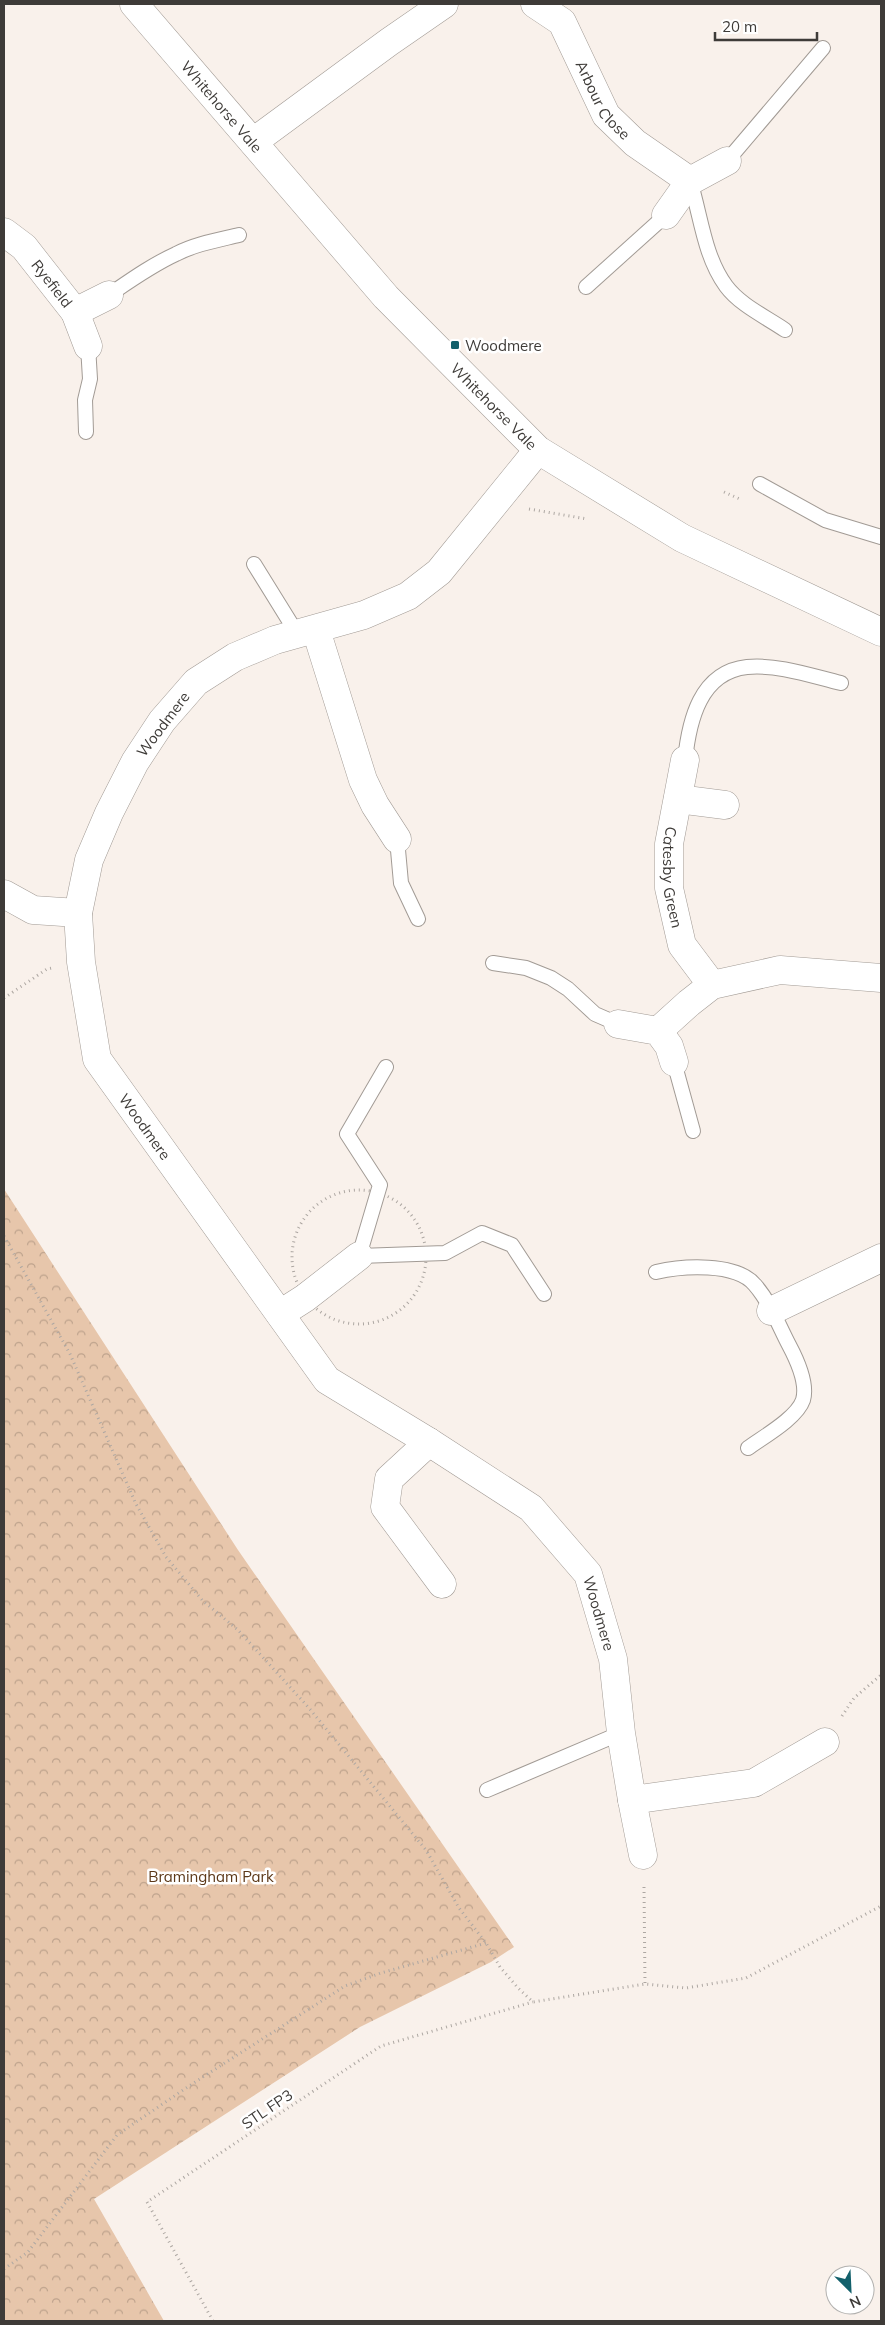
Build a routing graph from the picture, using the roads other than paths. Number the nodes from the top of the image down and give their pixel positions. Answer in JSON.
{"nodes":[{"id":1,"x":134,"y":4,"type":"edge"},
{"id":2,"x":444,"y":4,"type":"edge"},
{"id":3,"x":535,"y":4,"type":"edge"},
{"id":4,"x":823,"y":48,"type":"dead end"},
{"id":5,"x":253,"y":142,"type":"junction"},
{"id":6,"x":727,"y":161,"type":"joint"},
{"id":7,"x":690,"y":182,"type":"junction"},
{"id":8,"x":666,"y":215,"type":"joint"},
{"id":9,"x":4,"y":232,"type":"edge"},
{"id":10,"x":239,"y":235,"type":"dead end"},
{"id":11,"x":586,"y":287,"type":"dead end"},
{"id":12,"x":109,"y":295,"type":"joint"},
{"id":13,"x":75,"y":312,"type":"junction"},
{"id":14,"x":785,"y":330,"type":"dead end"},
{"id":15,"x":88,"y":346,"type":"joint"},
{"id":16,"x":86,"y":432,"type":"dead end"},
{"id":17,"x":538,"y":450,"type":"junction"},
{"id":18,"x":760,"y":484,"type":"dead end"},
{"id":19,"x":881,"y":537,"type":"edge"},
{"id":20,"x":254,"y":564,"type":"dead end"},
{"id":21,"x":307,"y":632,"type":"junction"},
{"id":22,"x":881,"y":632,"type":"edge"},
{"id":23,"x":841,"y":683,"type":"dead end"},
{"id":24,"x":685,"y":760,"type":"joint"},
{"id":25,"x":678,"y":799,"type":"junction"},
{"id":26,"x":725,"y":804,"type":"dead end"},
{"id":27,"x":397,"y":839,"type":"joint"},
{"id":28,"x":4,"y":894,"type":"edge"},
{"id":29,"x":78,"y":913,"type":"junction"},
{"id":30,"x":418,"y":920,"type":"dead end"},
{"id":31,"x":493,"y":963,"type":"dead end"},
{"id":32,"x":881,"y":978,"type":"edge"},
{"id":33,"x":712,"y":985,"type":"junction"},
{"id":34,"x":618,"y":1024,"type":"joint"},
{"id":35,"x":658,"y":1031,"type":"junction"},
{"id":36,"x":674,"y":1062,"type":"joint"},
{"id":37,"x":386,"y":1067,"type":"dead end"},
{"id":38,"x":694,"y":1131,"type":"dead end"},
{"id":39,"x":359,"y":1256,"type":"junction"},
{"id":40,"x":881,"y":1258,"type":"edge"},
{"id":41,"x":656,"y":1272,"type":"dead end"},
{"id":42,"x":544,"y":1294,"type":"dead end"},
{"id":43,"x":771,"y":1311,"type":"junction"},
{"id":44,"x":280,"y":1314,"type":"junction"},
{"id":45,"x":429,"y":1442,"type":"junction"},
{"id":46,"x":748,"y":1448,"type":"dead end"},
{"id":47,"x":442,"y":1584,"type":"dead end"},
{"id":48,"x":621,"y":1733,"type":"junction"},
{"id":49,"x":825,"y":1742,"type":"road end"},
{"id":50,"x":487,"y":1790,"type":"dead end"},
{"id":51,"x":632,"y":1800,"type":"junction"},
{"id":52,"x":643,"y":1855,"type":"road end"}],
"edges":[{"from":1,"to":5,"type":"street","name":"Whitehorse Vale"},
{"from":2,"to":5,"type":"street"},
{"from":3,"to":7,"type":"street","name":"Arbour Close"},
{"from":4,"to":6,"type":"lane"},
{"from":5,"to":17,"type":"street","name":"Whitehorse Vale"},
{"from":6,"to":7,"type":"street"},
{"from":7,"to":8,"type":"street"},
{"from":7,"to":14,"type":"lane"},
{"from":8,"to":11,"type":"lane"},
{"from":9,"to":13,"type":"street","name":"Ryefield"},
{"from":10,"to":12,"type":"lane"},
{"from":12,"to":13,"type":"street"},
{"from":13,"to":15,"type":"street","name":"Ryefield"},
{"from":15,"to":16,"type":"lane"},
{"from":17,"to":21,"type":"street","name":"Woodmere"},
{"from":17,"to":22,"type":"street","name":"Whitehorse Vale"},
{"from":18,"to":19,"type":"lane"},
{"from":20,"to":21,"type":"lane"},
{"from":21,"to":27,"type":"street"},
{"from":21,"to":29,"type":"street","name":"Woodmere"},
{"from":23,"to":24,"type":"lane"},
{"from":24,"to":25,"type":"street","name":"Catesby Green"},
{"from":25,"to":26,"type":"street"},
{"from":25,"to":33,"type":"street","name":"Catesby Green"},
{"from":27,"to":30,"type":"lane"},
{"from":28,"to":29,"type":"street"},
{"from":29,"to":44,"type":"street","name":"Woodmere"},
{"from":31,"to":34,"type":"lane"},
{"from":32,"to":33,"type":"street"},
{"from":33,"to":35,"type":"street"},
{"from":34,"to":35,"type":"street"},
{"from":35,"to":36,"type":"street"},
{"from":36,"to":38,"type":"lane"},
{"from":37,"to":39,"type":"lane"},
{"from":39,"to":42,"type":"lane"},
{"from":39,"to":44,"type":"street"},
{"from":40,"to":43,"type":"street"},
{"from":41,"to":43,"type":"lane"},
{"from":43,"to":46,"type":"lane"},
{"from":44,"to":45,"type":"street","name":"Woodmere"},
{"from":45,"to":47,"type":"street"},
{"from":45,"to":48,"type":"street","name":"Woodmere"},
{"from":48,"to":50,"type":"lane"},
{"from":48,"to":51,"type":"street","name":"Woodmere"},
{"from":49,"to":51,"type":"street"},
{"from":51,"to":52,"type":"street","name":"Woodmere"}]}
